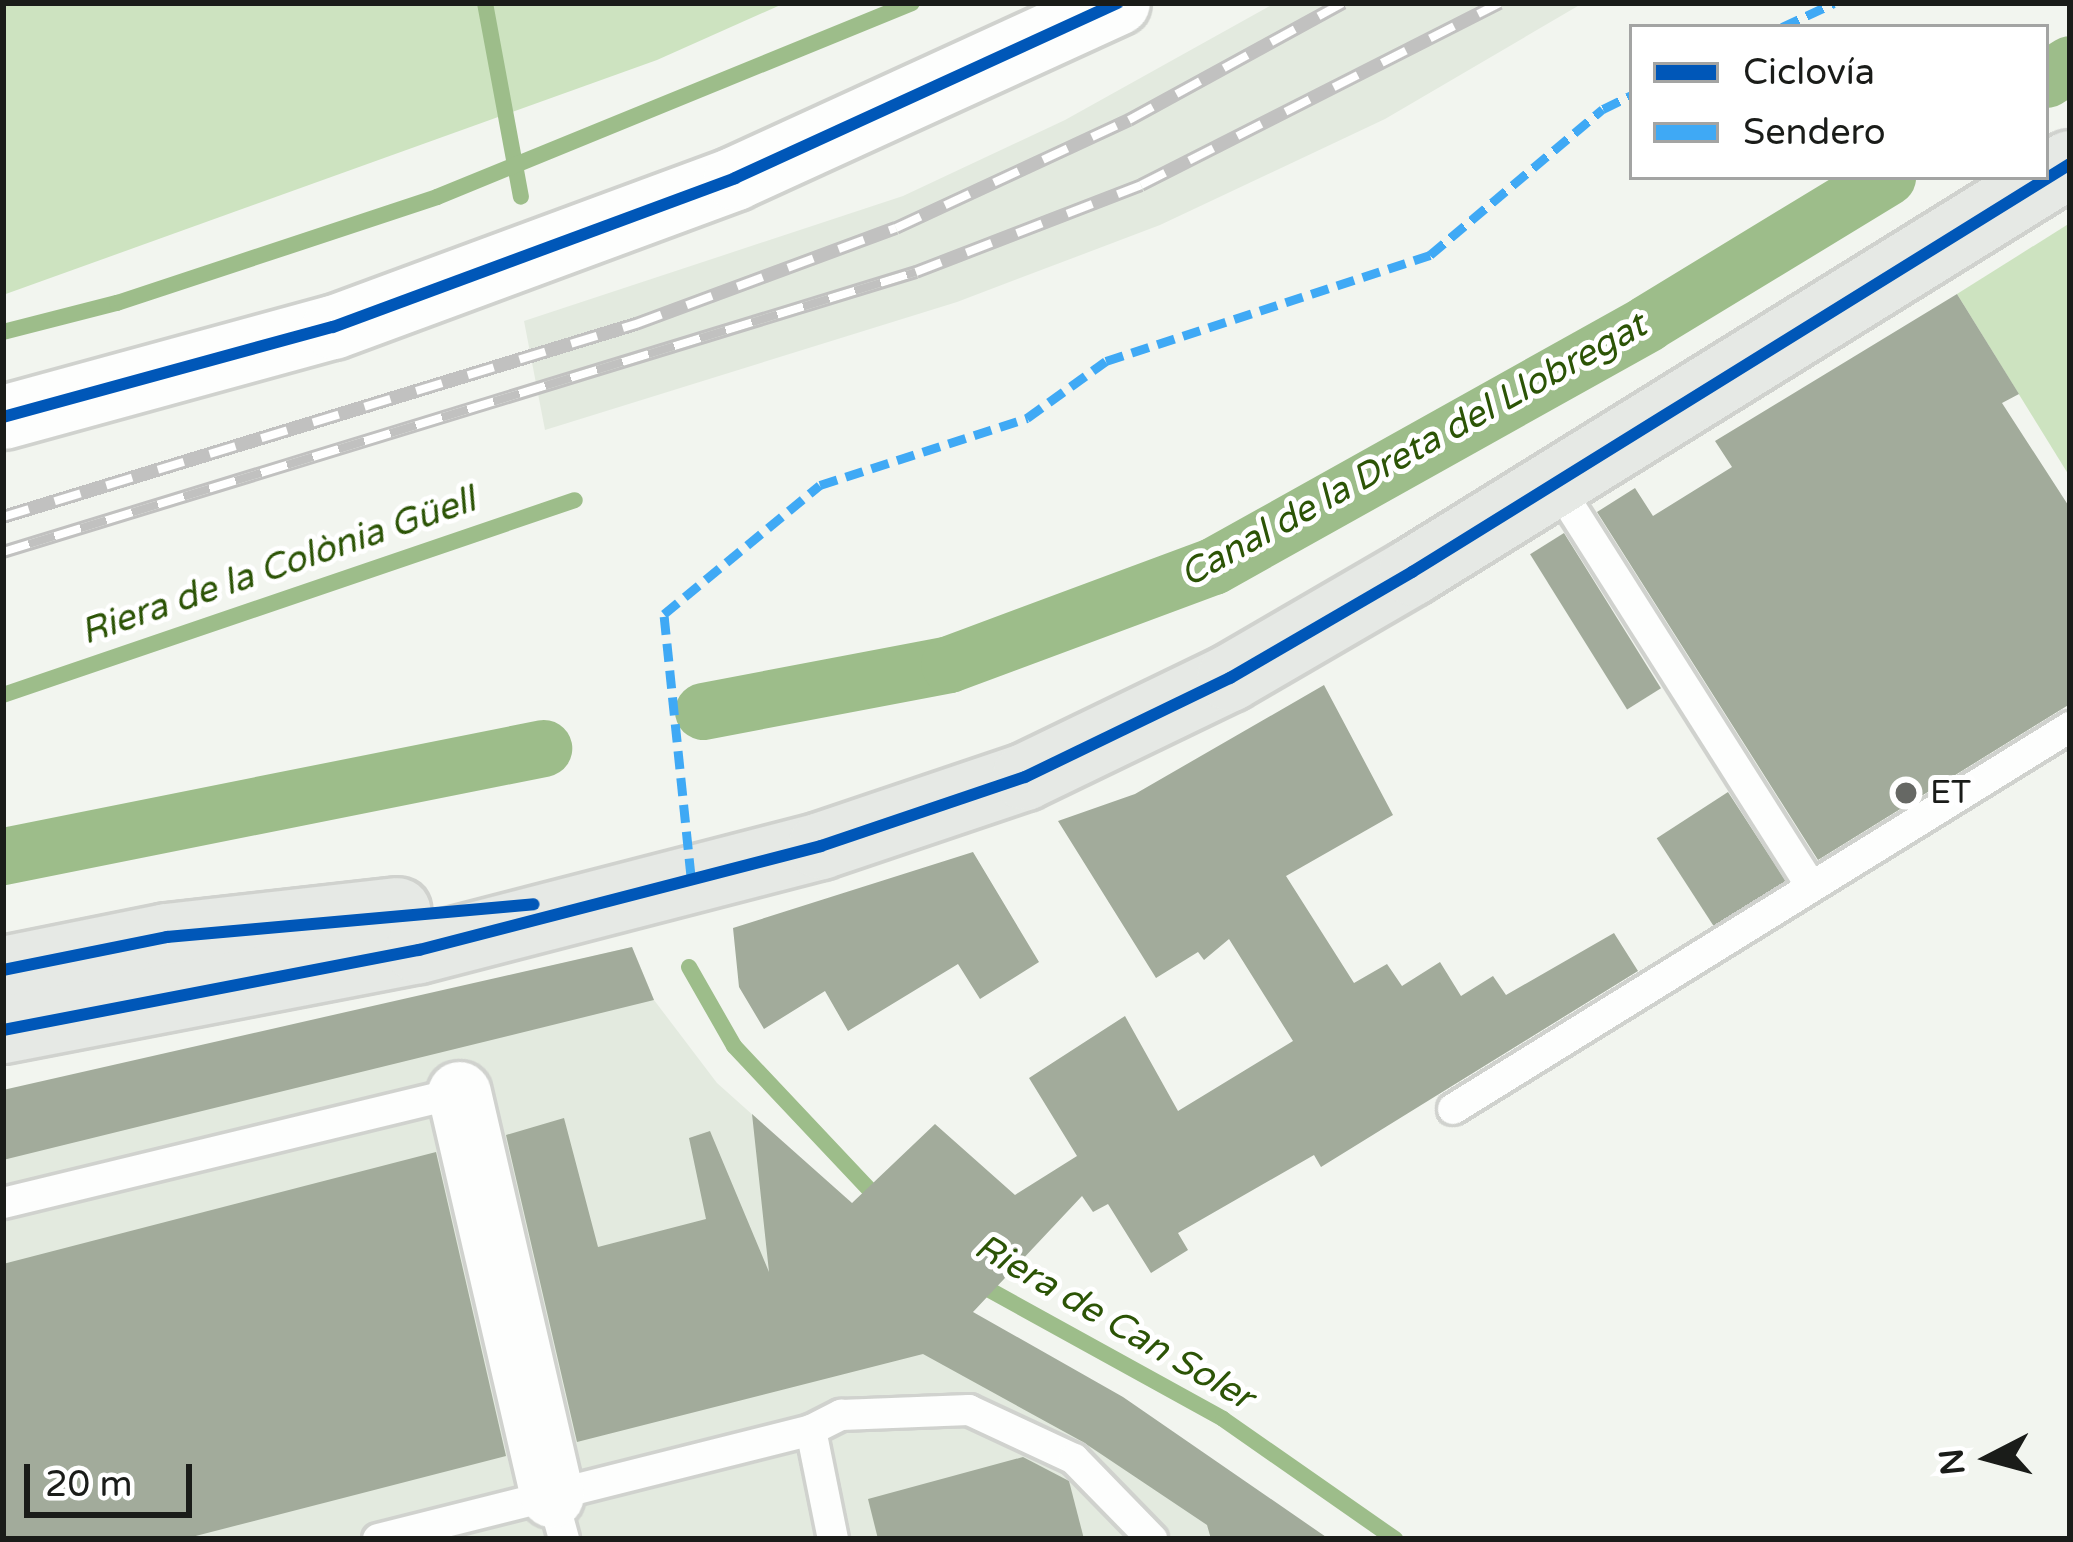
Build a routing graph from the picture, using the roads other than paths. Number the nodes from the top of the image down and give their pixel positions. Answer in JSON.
{"nodes":[{"id":1,"x":1118,"y":3,"type":"edge"},
{"id":2,"x":2044,"y":180,"type":"edge"},
{"id":3,"x":3,"y":417,"type":"edge"},
{"id":4,"x":1554,"y":482,"type":"junction"},
{"id":5,"x":2070,"y":727,"type":"edge"},
{"id":6,"x":1810,"y":886,"type":"junction"},
{"id":7,"x":582,"y":902,"type":"junction"},
{"id":8,"x":3,"y":970,"type":"edge"},
{"id":9,"x":3,"y":1030,"type":"edge"},
{"id":10,"x":459,"y":1093,"type":"joint"},
{"id":11,"x":1453,"y":1109,"type":"dead end"},
{"id":12,"x":3,"y":1202,"type":"edge"},
{"id":13,"x":811,"y":1430,"type":"junction"},
{"id":14,"x":558,"y":1517,"type":"edge"},
{"id":15,"x":378,"y":1539,"type":"edge"},
{"id":16,"x":833,"y":1539,"type":"edge"},
{"id":17,"x":1152,"y":1539,"type":"edge"}],
"edges":[{"from":1,"to":3,"type":"street"},
{"from":2,"to":4,"type":"main road"},
{"from":4,"to":6,"type":"lane"},
{"from":4,"to":7,"type":"main road"},
{"from":5,"to":6,"type":"lane"},
{"from":6,"to":11,"type":"lane"},
{"from":7,"to":8,"type":"main road"},
{"from":7,"to":9,"type":"main road"},
{"from":10,"to":12,"type":"lane"},
{"from":10,"to":14,"type":"street"},
{"from":13,"to":14,"type":"lane"},
{"from":13,"to":16,"type":"lane"},
{"from":13,"to":17,"type":"lane"},
{"from":14,"to":15,"type":"lane"}]}
